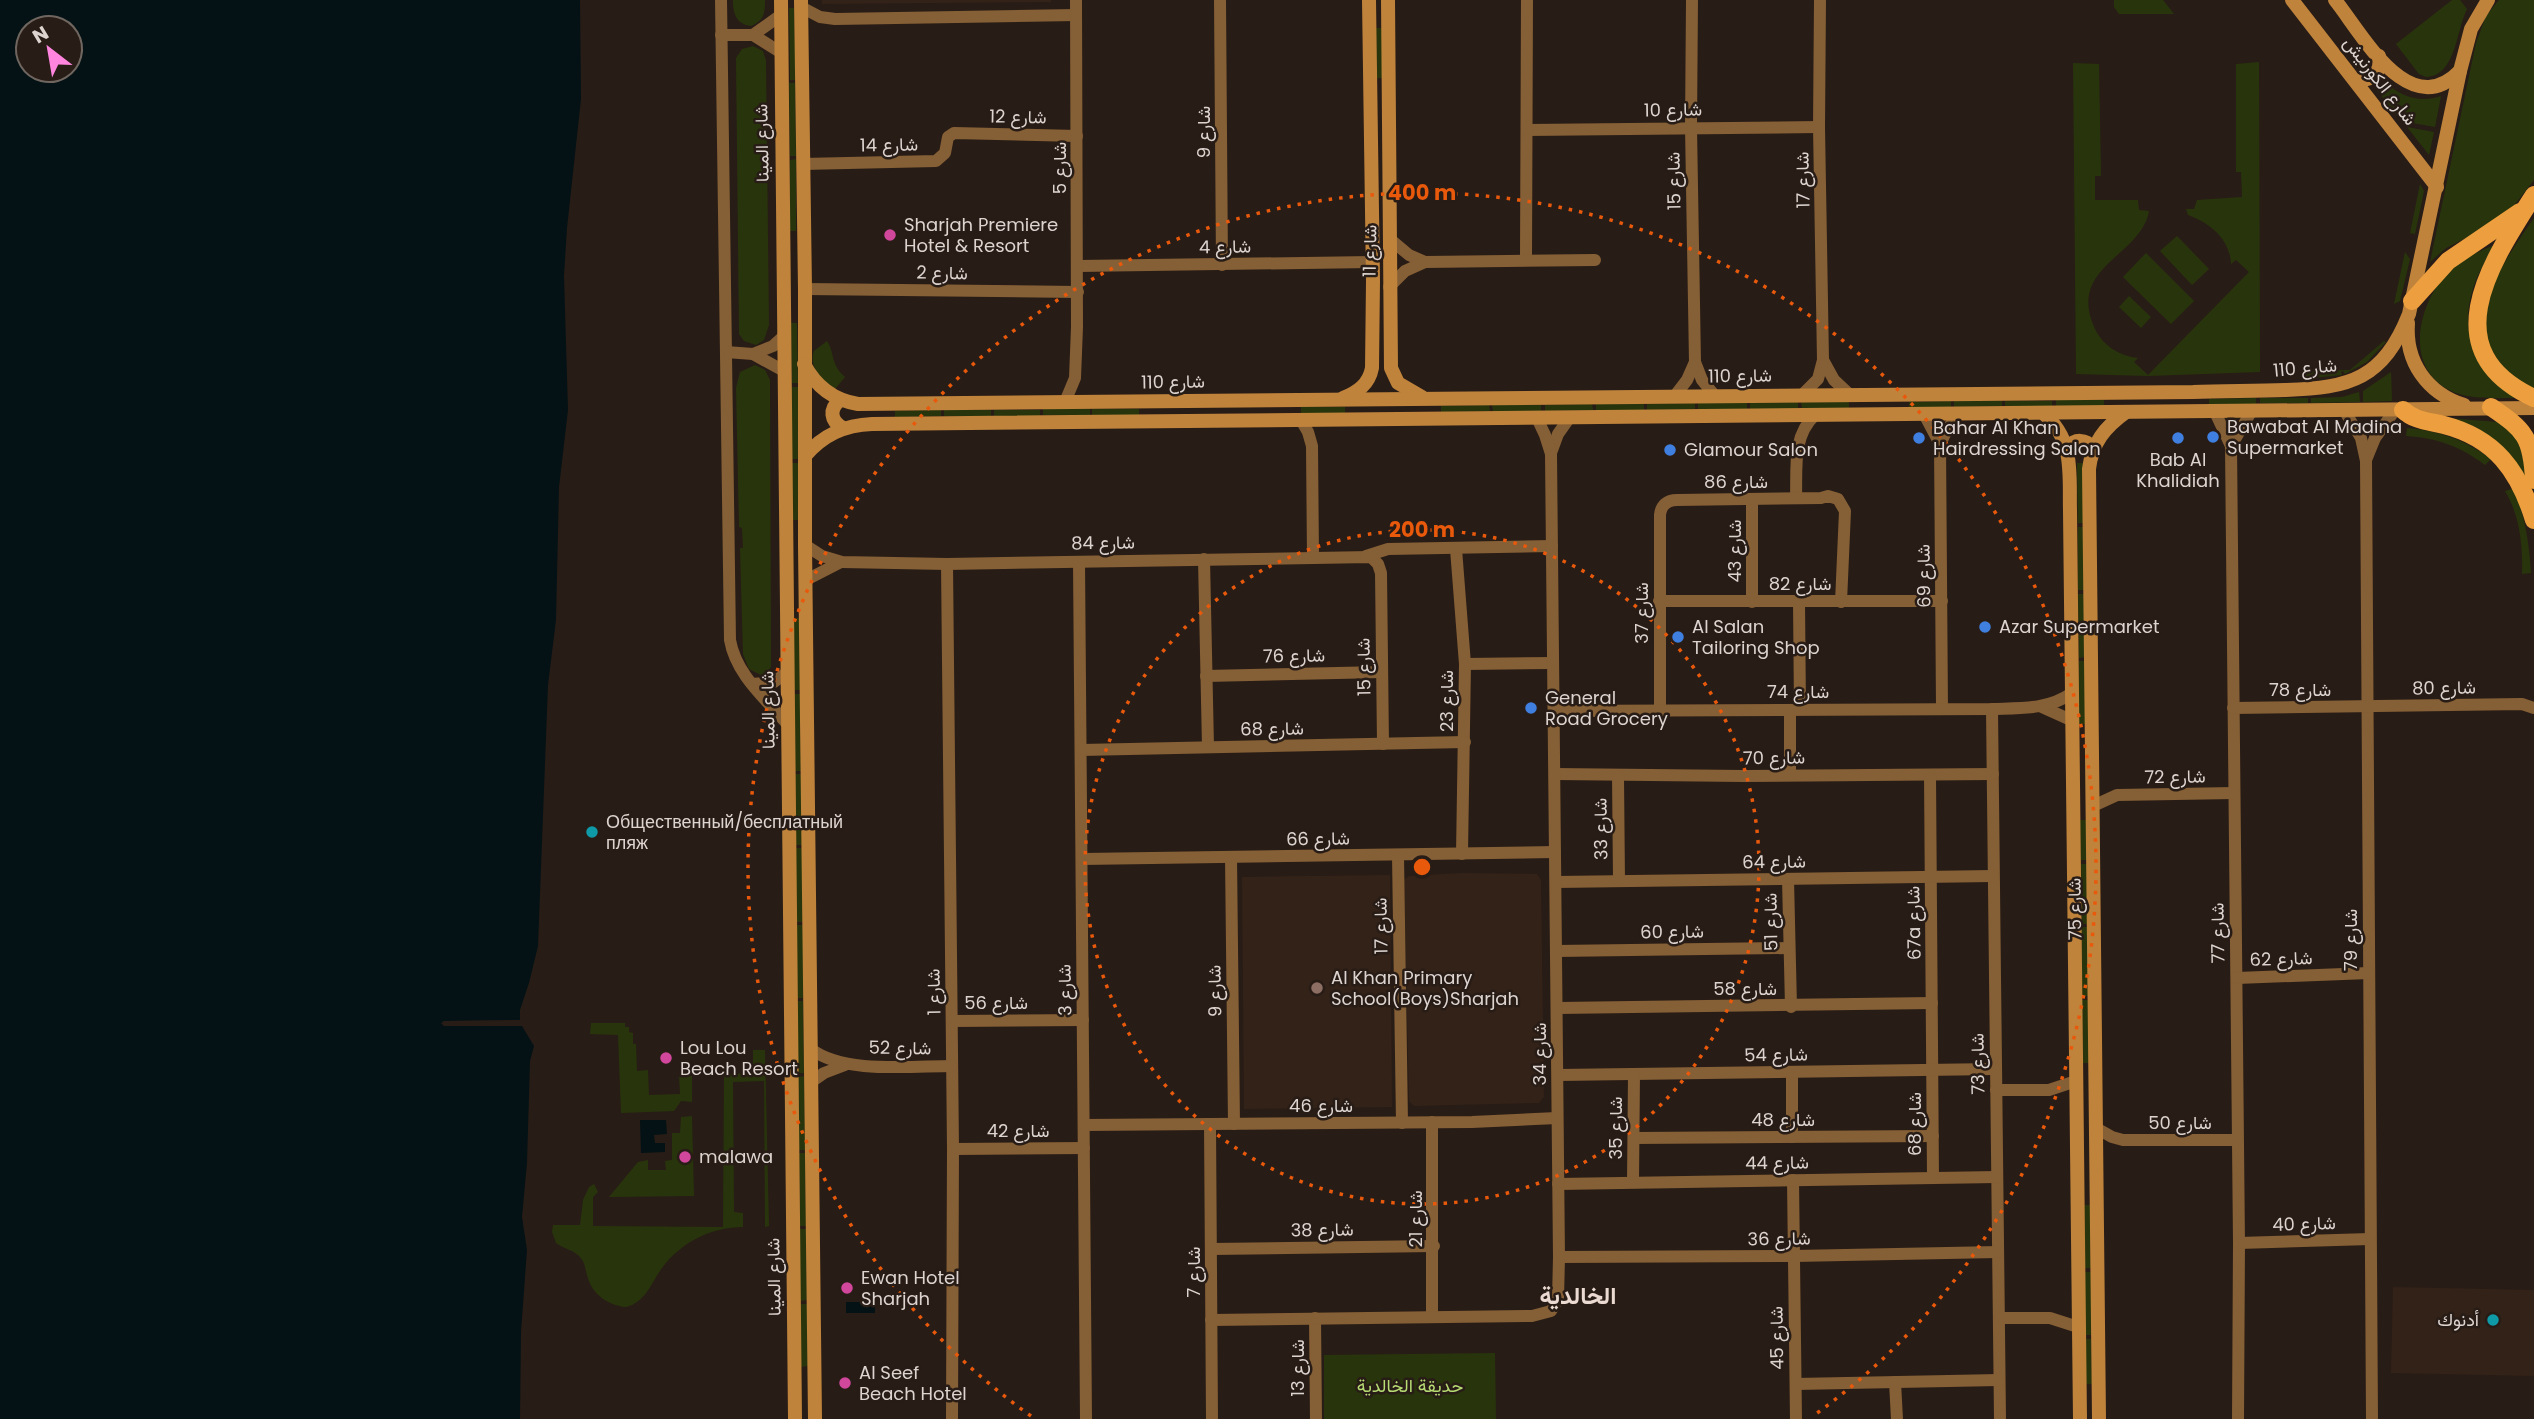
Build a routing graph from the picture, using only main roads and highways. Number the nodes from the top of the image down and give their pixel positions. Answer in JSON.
{"nodes":[{"id":1,"x":1369,"y":0,"type":"edge"},
{"id":2,"x":1388,"y":0,"type":"edge"},
{"id":3,"x":2292,"y":0,"type":"edge"},
{"id":4,"x":2335,"y":0,"type":"edge"},
{"id":5,"x":2487,"y":0,"type":"edge"},
{"id":6,"x":801,"y":3,"type":"edge"},
{"id":7,"x":781,"y":7,"type":"edge"},
{"id":8,"x":2379,"y":56,"type":"junction"},
{"id":9,"x":2460,"y":71,"type":"junction"},
{"id":10,"x":2354,"y":79,"type":"junction"},
{"id":11,"x":1370,"y":123,"type":"junction"},
{"id":12,"x":1390,"y":183,"type":"junction"},
{"id":13,"x":2437,"y":187,"type":"junction"},
{"id":14,"x":2530,"y":201,"type":"edge"},
{"id":15,"x":783,"y":240,"type":"junction"},
{"id":16,"x":2411,"y":307,"type":"junction"},
{"id":17,"x":804,"y":310,"type":"junction"},
{"id":18,"x":804,"y":364,"type":"junction"},
{"id":19,"x":2193,"y":392,"type":"junction"},
{"id":20,"x":1427,"y":398,"type":"junction"},
{"id":21,"x":2534,"y":398,"type":"edge"},
{"id":22,"x":1341,"y":399,"type":"junction"},
{"id":23,"x":840,"y":400,"type":"junction"},
{"id":24,"x":1266,"y":400,"type":"junction"},
{"id":25,"x":2472,"y":407,"type":"junction"},
{"id":26,"x":2491,"y":407,"type":"junction"},
{"id":27,"x":2534,"y":408,"type":"edge"},
{"id":28,"x":2399,"y":410,"type":"junction"},
{"id":29,"x":2126,"y":412,"type":"junction"},
{"id":30,"x":2145,"y":412,"type":"junction"},
{"id":31,"x":2043,"y":413,"type":"junction"},
{"id":32,"x":1399,"y":418,"type":"junction"},
{"id":33,"x":1197,"y":421,"type":"junction"},
{"id":34,"x":843,"y":428,"type":"junction"},
{"id":35,"x":2067,"y":448,"type":"junction"},
{"id":36,"x":2093,"y":448,"type":"junction"},
{"id":37,"x":805,"y":456,"type":"junction"},
{"id":38,"x":2534,"y":480,"type":"edge"},
{"id":39,"x":2534,"y":520,"type":"edge"},
{"id":40,"x":785,"y":548,"type":"junction"},
{"id":41,"x":806,"y":603,"type":"junction"},
{"id":42,"x":2073,"y":766,"type":"junction"},
{"id":43,"x":2094,"y":806,"type":"junction"},
{"id":44,"x":2076,"y":1081,"type":"junction"},
{"id":45,"x":2096,"y":1125,"type":"junction"},
{"id":46,"x":794,"y":1386,"type":"junction"},
{"id":47,"x":795,"y":1419,"type":"edge"},
{"id":48,"x":807,"y":1419,"type":"edge"},
{"id":49,"x":815,"y":1419,"type":"edge"},
{"id":50,"x":2080,"y":1419,"type":"edge"},
{"id":51,"x":2099,"y":1419,"type":"edge"}],
"edges":[{"from":1,"to":11,"type":"main road","name":"شارع 11"},
{"from":2,"to":12,"type":"main road","name":"شارع 11"},
{"from":3,"to":10,"type":"main road","name":"شارع الكورنيش"},
{"from":4,"to":8,"type":"main road","name":"شارع الكورنيش"},
{"from":5,"to":9,"type":"main road","name":"شارع 110"},
{"from":6,"to":17,"type":"main road"},
{"from":7,"to":15,"type":"main road","name":"شارع المينا"},
{"from":8,"to":9,"type":"main road","name":"شارع الكورنيش"},
{"from":8,"to":10,"type":"main road"},
{"from":9,"to":13,"type":"main road","name":"شارع 110"},
{"from":10,"to":13,"type":"main road","name":"شارع الكورنيش"},
{"from":11,"to":12,"type":"main road"},
{"from":11,"to":22,"type":"main road","name":"شارع 11"},
{"from":12,"to":20,"type":"main road","name":"شارع 11"},
{"from":13,"to":16,"type":"main road","name":"شارع 110"},
{"from":14,"to":16,"type":"main road"},
{"from":14,"to":21,"type":"main road"},
{"from":15,"to":17,"type":"main road"},
{"from":15,"to":40,"type":"main road","name":"شارع المينا"},
{"from":16,"to":19,"type":"main road","name":"شارع 110"},
{"from":16,"to":25,"type":"main road"},
{"from":17,"to":18,"type":"main road"},
{"from":18,"to":23,"type":"main road"},
{"from":18,"to":37,"type":"main road"},
{"from":19,"to":20,"type":"main road","name":"شارع 110"},
{"from":19,"to":30,"type":"main road"},
{"from":20,"to":22,"type":"main road","name":"شارع 110"},
{"from":20,"to":32,"type":"main road"},
{"from":22,"to":24,"type":"main road","name":"شارع 110"},
{"from":23,"to":24,"type":"main road","name":"شارع 110"},
{"from":23,"to":34,"type":"main road"},
{"from":24,"to":33,"type":"main road"},
{"from":25,"to":26,"type":"main road"},
{"from":25,"to":28,"type":"main road"},
{"from":26,"to":27,"type":"main road"},
{"from":26,"to":38,"type":"main road"},
{"from":28,"to":30,"type":"main road"},
{"from":28,"to":39,"type":"main road"},
{"from":29,"to":30,"type":"main road"},
{"from":29,"to":31,"type":"main road"},
{"from":29,"to":36,"type":"main road"},
{"from":31,"to":32,"type":"main road"},
{"from":31,"to":35,"type":"main road","name":"شارع 75"},
{"from":32,"to":33,"type":"main road"},
{"from":33,"to":34,"type":"main road"},
{"from":34,"to":37,"type":"main road"},
{"from":35,"to":36,"type":"main road"},
{"from":35,"to":42,"type":"main road","name":"شارع 75"},
{"from":36,"to":43,"type":"main road","name":"شارع 75"},
{"from":37,"to":41,"type":"main road"},
{"from":40,"to":41,"type":"main road"},
{"from":40,"to":46,"type":"main road","name":"شارع المينا"},
{"from":41,"to":49,"type":"main road"},
{"from":42,"to":43,"type":"main road"},
{"from":42,"to":44,"type":"main road","name":"شارع 75"},
{"from":43,"to":45,"type":"main road","name":"شارع 75"},
{"from":44,"to":45,"type":"main road"},
{"from":44,"to":50,"type":"main road","name":"شارع 75"},
{"from":45,"to":51,"type":"main road","name":"شارع 75"},
{"from":46,"to":47,"type":"main road","name":"شارع المينا"},
{"from":46,"to":48,"type":"main road"}]}
